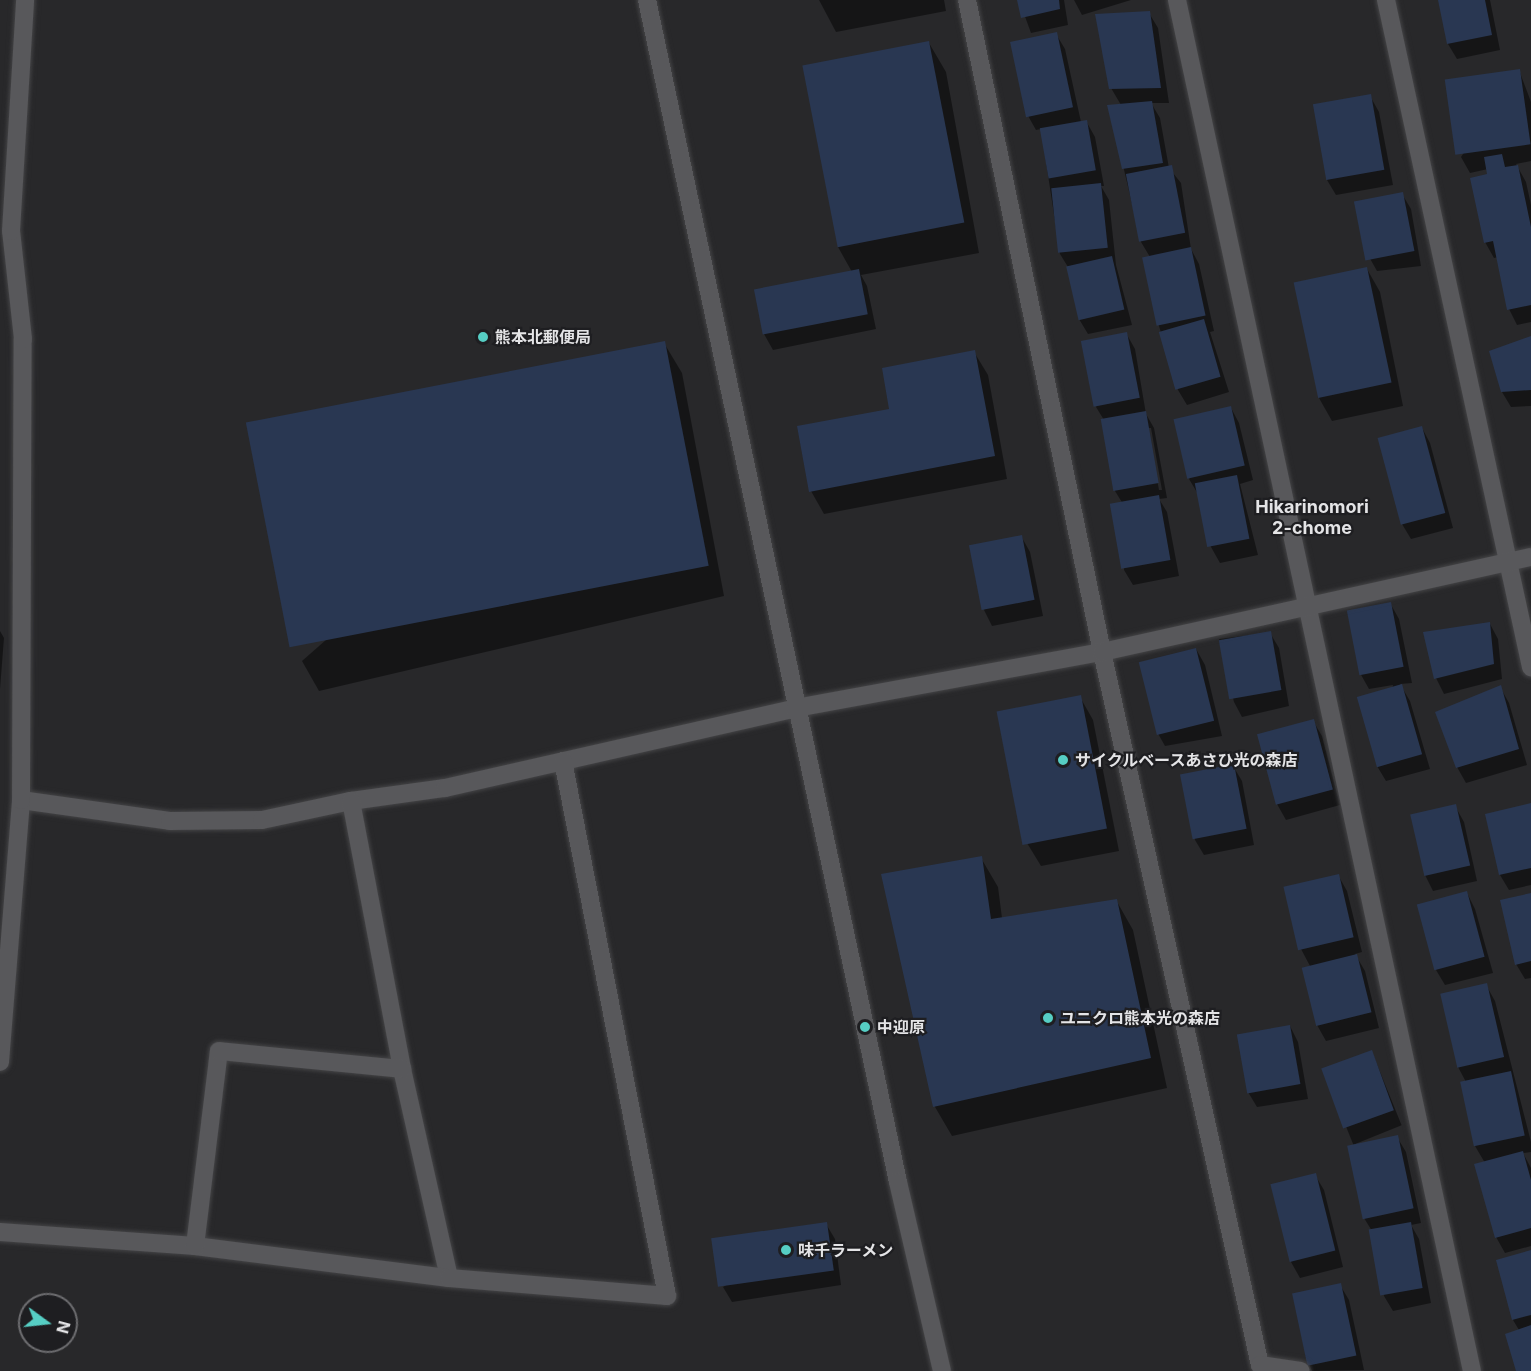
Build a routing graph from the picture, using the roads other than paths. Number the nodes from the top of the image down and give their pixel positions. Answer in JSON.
{"nodes":[{"id":1,"x":25,"y":0,"type":"edge"},
{"id":2,"x":647,"y":0,"type":"edge"},
{"id":3,"x":967,"y":0,"type":"edge"},
{"id":4,"x":1177,"y":0,"type":"edge"},
{"id":5,"x":1386,"y":0,"type":"edge"},
{"id":6,"x":1531,"y":557,"type":"edge"},
{"id":7,"x":1508,"y":561,"type":"junction"},
{"id":8,"x":1305,"y":608,"type":"junction"},
{"id":9,"x":1102,"y":652,"type":"junction"},
{"id":10,"x":1531,"y":667,"type":"edge"},
{"id":11,"x":796,"y":708,"type":"junction"},
{"id":12,"x":563,"y":761,"type":"junction"},
{"id":13,"x":21,"y":801,"type":"junction"},
{"id":14,"x":351,"y":801,"type":"junction"},
{"id":15,"x":0,"y":1062,"type":"edge"},
{"id":16,"x":402,"y":1069,"type":"junction"},
{"id":17,"x":0,"y":1232,"type":"edge"},
{"id":18,"x":195,"y":1246,"type":"junction"},
{"id":19,"x":449,"y":1278,"type":"junction"},
{"id":20,"x":942,"y":1371,"type":"edge"},
{"id":21,"x":1301,"y":1371,"type":"edge"},
{"id":22,"x":1472,"y":1371,"type":"edge"}],
"edges":[{"from":1,"to":13,"type":"street"},
{"from":2,"to":11,"type":"street"},
{"from":3,"to":9,"type":"street"},
{"from":4,"to":8,"type":"street"},
{"from":5,"to":7,"type":"street"},
{"from":6,"to":7,"type":"street"},
{"from":7,"to":8,"type":"street"},
{"from":7,"to":10,"type":"street"},
{"from":8,"to":9,"type":"street"},
{"from":8,"to":22,"type":"street"},
{"from":9,"to":11,"type":"street"},
{"from":9,"to":21,"type":"street"},
{"from":11,"to":12,"type":"street"},
{"from":11,"to":20,"type":"street"},
{"from":12,"to":14,"type":"street"},
{"from":12,"to":19,"type":"street"},
{"from":13,"to":14,"type":"street"},
{"from":13,"to":15,"type":"street"},
{"from":14,"to":16,"type":"street"},
{"from":16,"to":18,"type":"street"},
{"from":16,"to":19,"type":"street"},
{"from":17,"to":18,"type":"street"},
{"from":18,"to":19,"type":"street"}]}
